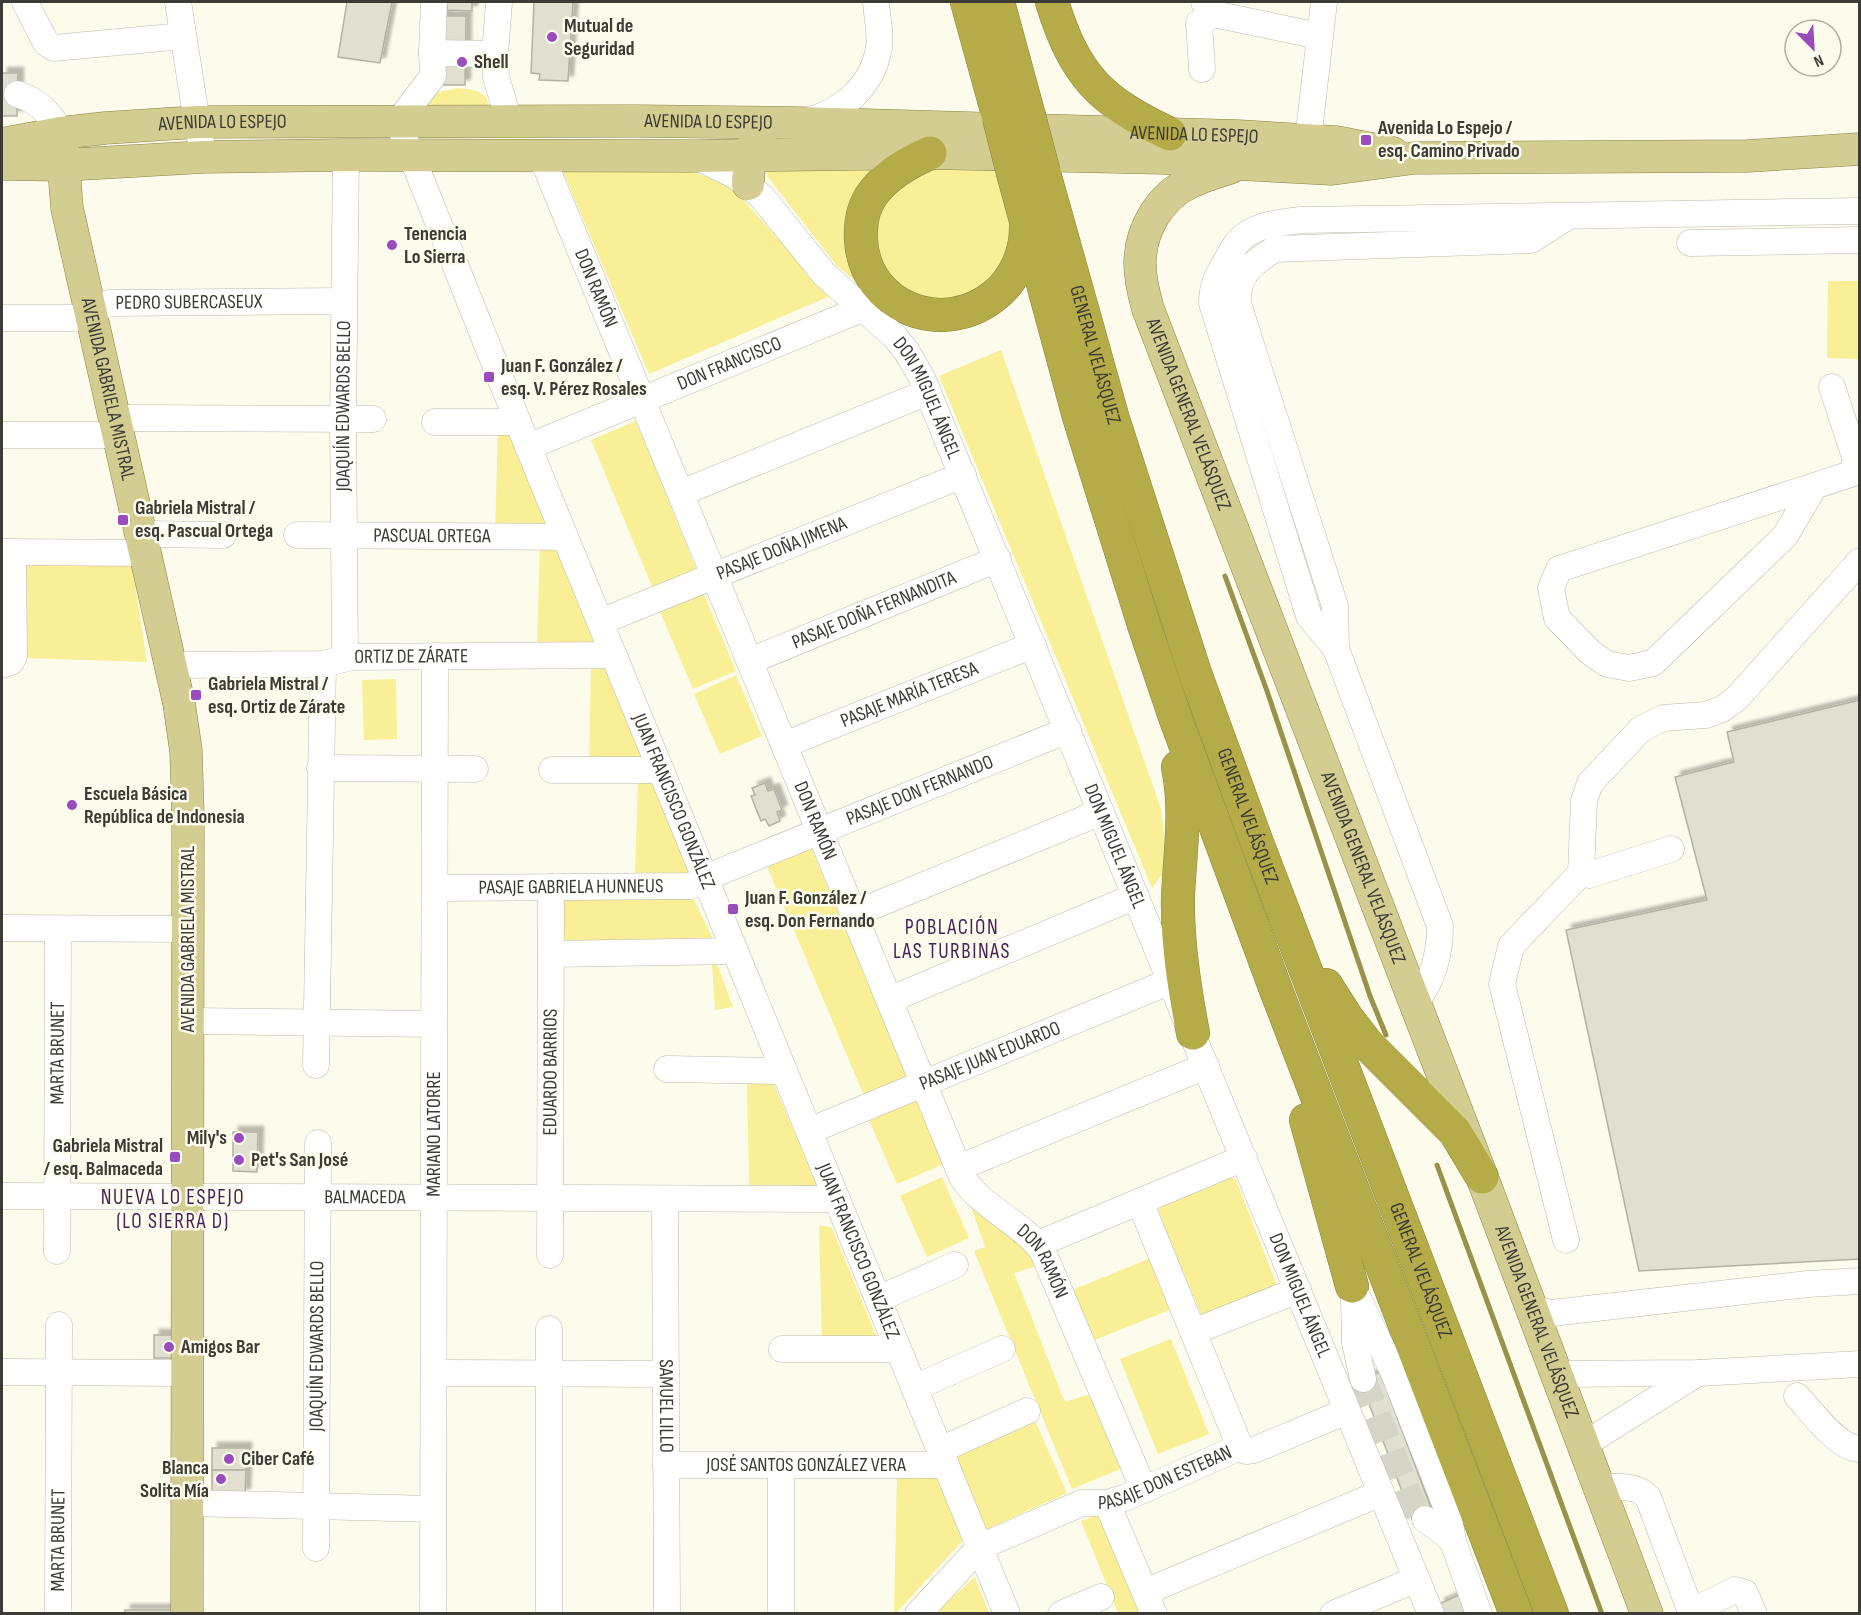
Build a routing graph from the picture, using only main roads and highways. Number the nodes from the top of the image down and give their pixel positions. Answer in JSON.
{"nodes":[{"id":1,"x":967,"y":2,"type":"edge"},
{"id":2,"x":998,"y":2,"type":"edge"},
{"id":3,"x":1052,"y":2,"type":"edge"},
{"id":4,"x":1014,"y":117,"type":"junction"},
{"id":5,"x":648,"y":122,"type":"junction"},
{"id":6,"x":855,"y":125,"type":"junction"},
{"id":7,"x":61,"y":134,"type":"junction"},
{"id":8,"x":1170,"y":134,"type":"junction"},
{"id":9,"x":2,"y":144,"type":"edge"},
{"id":10,"x":1860,"y":149,"type":"edge"},
{"id":11,"x":930,"y":153,"type":"junction"},
{"id":12,"x":649,"y":155,"type":"junction"},
{"id":13,"x":1748,"y":156,"type":"junction"},
{"id":14,"x":1414,"y":158,"type":"junction"},
{"id":15,"x":1860,"y":162,"type":"edge"},
{"id":16,"x":2,"y":164,"type":"edge"},
{"id":17,"x":1239,"y":164,"type":"junction"},
{"id":18,"x":63,"y":165,"type":"junction"},
{"id":19,"x":749,"y":170,"type":"junction"},
{"id":20,"x":1029,"y":173,"type":"junction"},
{"id":21,"x":1025,"y":216,"type":"junction"},
{"id":22,"x":1144,"y":625,"type":"junction"},
{"id":23,"x":1289,"y":928,"type":"junction"},
{"id":24,"x":1276,"y":990,"type":"junction"},
{"id":25,"x":1193,"y":1033,"type":"road end"},
{"id":26,"x":1482,"y":1176,"type":"junction"},
{"id":27,"x":1352,"y":1286,"type":"road end"},
{"id":28,"x":187,"y":1614,"type":"edge"},
{"id":29,"x":1516,"y":1614,"type":"edge"},
{"id":30,"x":1552,"y":1614,"type":"edge"},
{"id":31,"x":1647,"y":1614,"type":"edge"}],
"edges":[{"from":1,"to":4,"type":"highway","name":"GENERAL VELÁSQUEZ"},
{"from":2,"to":4,"type":"highway","name":"GENERAL VELÁSQUEZ"},
{"from":3,"to":8,"type":"highway"},
{"from":4,"to":20,"type":"highway","name":"GENERAL VELÁSQUEZ","bridge":true},
{"from":5,"to":6,"type":"main road","name":"AVENIDA LO ESPEJO"},
{"from":5,"to":7,"type":"main road","name":"AVENIDA LO ESPEJO"},
{"from":5,"to":12,"type":"main road"},
{"from":6,"to":8,"type":"main road","name":"AVENIDA LO ESPEJO"},
{"from":6,"to":19,"type":"main road"},
{"from":7,"to":9,"type":"main road","name":"AVENIDA LO ESPEJO"},
{"from":7,"to":18,"type":"main road","name":"AVENIDA GABRIELA MISTRAL"},
{"from":8,"to":14,"type":"main road","name":"AVENIDA LO ESPEJO"},
{"from":10,"to":13,"type":"main road","name":"AVENIDA LO ESPEJO"},
{"from":11,"to":17,"type":"main road","name":"AVENIDA LO ESPEJO"},
{"from":11,"to":19,"type":"main road","name":"AVENIDA LO ESPEJO"},
{"from":11,"to":21,"type":"highway"},
{"from":12,"to":18,"type":"main road","name":"AVENIDA LO ESPEJO"},
{"from":12,"to":19,"type":"main road","name":"AVENIDA LO ESPEJO"},
{"from":13,"to":14,"type":"main road","name":"AVENIDA LO ESPEJO"},
{"from":13,"to":15,"type":"main road","name":"AVENIDA LO ESPEJO"},
{"from":14,"to":17,"type":"main road","name":"AVENIDA LO ESPEJO"},
{"from":16,"to":18,"type":"main road","name":"AVENIDA LO ESPEJO"},
{"from":17,"to":26,"type":"main road","name":"AVENIDA GENERAL VELÁSQUEZ"},
{"from":18,"to":28,"type":"main road","name":"AVENIDA GABRIELA MISTRAL"},
{"from":20,"to":21,"type":"highway","name":"GENERAL VELÁSQUEZ"},
{"from":20,"to":23,"type":"highway","name":"GENERAL VELÁSQUEZ"},
{"from":21,"to":22,"type":"highway","name":"GENERAL VELÁSQUEZ"},
{"from":22,"to":24,"type":"highway","name":"GENERAL VELÁSQUEZ"},
{"from":22,"to":25,"type":"highway"},
{"from":23,"to":26,"type":"highway"},
{"from":23,"to":30,"type":"highway","name":"GENERAL VELÁSQUEZ"},
{"from":24,"to":27,"type":"highway"},
{"from":24,"to":29,"type":"highway","name":"GENERAL VELÁSQUEZ"},
{"from":26,"to":31,"type":"main road","name":"AVENIDA GENERAL VELÁSQUEZ"}]}
